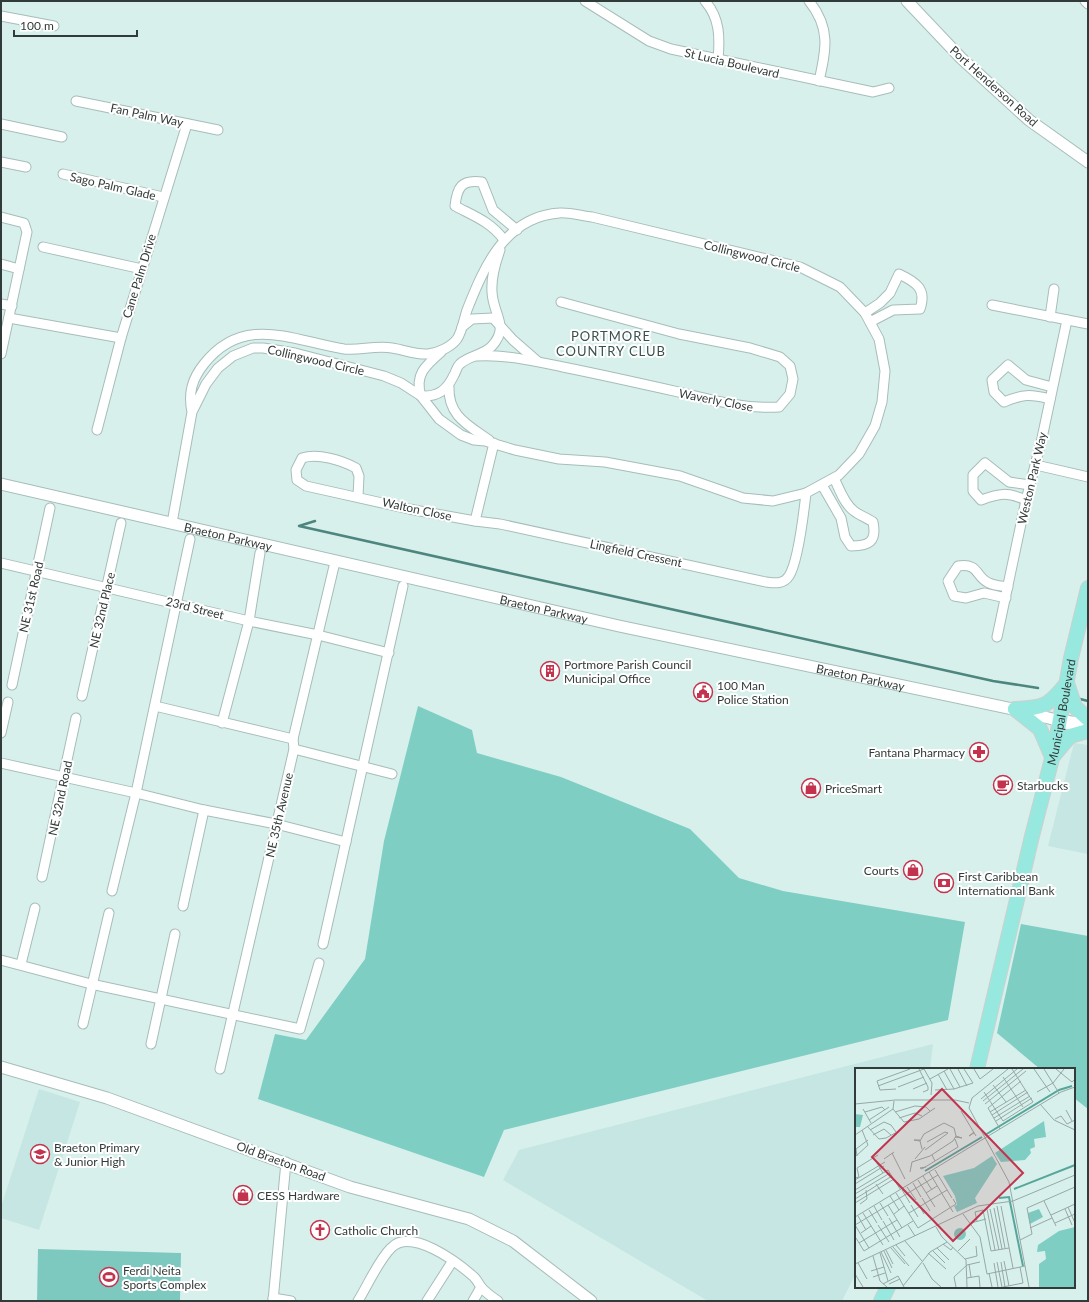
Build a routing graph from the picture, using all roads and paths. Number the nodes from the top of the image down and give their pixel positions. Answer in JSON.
{"nodes":[{"id":1,"x":586,"y":1,"type":"edge"},
{"id":2,"x":705,"y":1,"type":"edge"},
{"id":3,"x":810,"y":1,"type":"edge"},
{"id":4,"x":907,"y":1,"type":"edge"},
{"id":5,"x":1085,"y":1,"type":"edge"},
{"id":6,"x":1088,"y":4,"type":"edge"},
{"id":7,"x":1,"y":16,"type":"edge"},
{"id":8,"x":54,"y":26,"type":"dead end"},
{"id":9,"x":718,"y":59,"type":"junction"},
{"id":10,"x":819,"y":81,"type":"junction"},
{"id":11,"x":889,"y":88,"type":"dead end"},
{"id":12,"x":76,"y":101,"type":"dead end"},
{"id":13,"x":1,"y":124,"type":"edge"},
{"id":14,"x":186,"y":124,"type":"junction"},
{"id":15,"x":218,"y":130,"type":"dead end"},
{"id":16,"x":62,"y":137,"type":"dead end"},
{"id":17,"x":1,"y":162,"type":"edge"},
{"id":18,"x":1088,"y":162,"type":"edge"},
{"id":19,"x":26,"y":167,"type":"dead end"},
{"id":20,"x":63,"y":174,"type":"dead end"},
{"id":21,"x":163,"y":197,"type":"junction"},
{"id":22,"x":1,"y":217,"type":"edge"},
{"id":23,"x":517,"y":230,"type":"junction"},
{"id":24,"x":504,"y":240,"type":"junction"},
{"id":25,"x":43,"y":247,"type":"dead end"},
{"id":26,"x":1,"y":264,"type":"edge"},
{"id":27,"x":19,"y":269,"type":"junction"},
{"id":28,"x":142,"y":269,"type":"junction"},
{"id":29,"x":1054,"y":289,"type":"dead end"},
{"id":30,"x":561,"y":302,"type":"dead end"},
{"id":31,"x":1,"y":304,"type":"edge"},
{"id":32,"x":992,"y":305,"type":"dead end"},
{"id":33,"x":12,"y":306,"type":"junction"},
{"id":34,"x":865,"y":313,"type":"junction"},
{"id":35,"x":1050,"y":317,"type":"junction"},
{"id":36,"x":9,"y":318,"type":"junction"},
{"id":37,"x":1067,"y":320,"type":"junction"},
{"id":38,"x":870,"y":322,"type":"junction"},
{"id":39,"x":1088,"y":324,"type":"edge"},
{"id":40,"x":502,"y":326,"type":"junction"},
{"id":41,"x":461,"y":327,"type":"junction"},
{"id":42,"x":121,"y":338,"type":"junction"},
{"id":43,"x":2,"y":348,"type":"edge"},
{"id":44,"x":442,"y":351,"type":"junction"},
{"id":45,"x":476,"y":356,"type":"junction"},
{"id":46,"x":540,"y":363,"type":"junction"},
{"id":47,"x":449,"y":387,"type":"junction"},
{"id":48,"x":1052,"y":387,"type":"junction"},
{"id":49,"x":421,"y":396,"type":"junction"},
{"id":50,"x":1050,"y":399,"type":"junction"},
{"id":51,"x":192,"y":412,"type":"junction"},
{"id":52,"x":98,"y":430,"type":"dead end"},
{"id":53,"x":494,"y":443,"type":"junction"},
{"id":54,"x":1036,"y":465,"type":"junction"},
{"id":55,"x":1088,"y":477,"type":"edge"},
{"id":56,"x":834,"y":478,"type":"junction"},
{"id":57,"x":1,"y":484,"type":"edge"},
{"id":58,"x":822,"y":485,"type":"junction"},
{"id":59,"x":1030,"y":485,"type":"junction"},
{"id":60,"x":806,"y":493,"type":"junction"},
{"id":61,"x":358,"y":496,"type":"junction"},
{"id":62,"x":1026,"y":500,"type":"junction"},
{"id":63,"x":50,"y":508,"type":"dead end"},
{"id":64,"x":475,"y":521,"type":"junction"},
{"id":65,"x":172,"y":522,"type":"junction"},
{"id":66,"x":121,"y":523,"type":"dead end"},
{"id":67,"x":190,"y":539,"type":"dead end"},
{"id":68,"x":260,"y":553,"type":"dead end"},
{"id":69,"x":335,"y":562,"type":"junction"},
{"id":70,"x":1,"y":563,"type":"edge"},
{"id":71,"x":38,"y":570,"type":"junction"},
{"id":72,"x":403,"y":586,"type":"dead end"},
{"id":73,"x":107,"y":587,"type":"junction"},
{"id":74,"x":1008,"y":587,"type":"junction"},
{"id":75,"x":1088,"y":588,"type":"edge"},
{"id":76,"x":1006,"y":598,"type":"junction"},
{"id":77,"x":176,"y":603,"type":"junction"},
{"id":78,"x":248,"y":621,"type":"junction"},
{"id":79,"x":318,"y":635,"type":"junction"},
{"id":80,"x":997,"y":637,"type":"dead end"},
{"id":81,"x":389,"y":653,"type":"junction"},
{"id":82,"x":1067,"y":682,"type":"junction"},
{"id":83,"x":12,"y":684,"type":"dead end"},
{"id":84,"x":82,"y":696,"type":"dead end"},
{"id":85,"x":8,"y":702,"type":"dead end"},
{"id":86,"x":155,"y":706,"type":"junction"},
{"id":87,"x":1015,"y":709,"type":"junction"},
{"id":88,"x":76,"y":718,"type":"dead end"},
{"id":89,"x":1088,"y":719,"type":"edge"},
{"id":90,"x":1060,"y":720,"type":"junction"},
{"id":91,"x":222,"y":723,"type":"junction"},
{"id":92,"x":1088,"y":726,"type":"edge"},
{"id":93,"x":1088,"y":731,"type":"edge"},
{"id":94,"x":1,"y":733,"type":"edge"},
{"id":95,"x":293,"y":739,"type":"junction"},
{"id":96,"x":294,"y":749,"type":"junction"},
{"id":97,"x":1052,"y":757,"type":"junction"},
{"id":98,"x":1,"y":763,"type":"edge"},
{"id":99,"x":364,"y":767,"type":"junction"},
{"id":100,"x":392,"y":774,"type":"dead end"},
{"id":101,"x":64,"y":778,"type":"junction"},
{"id":102,"x":136,"y":793,"type":"junction"},
{"id":103,"x":204,"y":810,"type":"junction"},
{"id":104,"x":276,"y":824,"type":"junction"},
{"id":105,"x":346,"y":842,"type":"junction"},
{"id":106,"x":42,"y":877,"type":"dead end"},
{"id":107,"x":112,"y":891,"type":"dead end"},
{"id":108,"x":183,"y":906,"type":"dead end"},
{"id":109,"x":35,"y":908,"type":"dead end"},
{"id":110,"x":108,"y":913,"type":"dead end"},
{"id":111,"x":175,"y":934,"type":"dead end"},
{"id":112,"x":323,"y":944,"type":"dead end"},
{"id":113,"x":1,"y":960,"type":"edge"},
{"id":114,"x":319,"y":963,"type":"dead end"},
{"id":115,"x":21,"y":964,"type":"junction"},
{"id":116,"x":91,"y":984,"type":"junction"},
{"id":117,"x":161,"y":1000,"type":"junction"},
{"id":118,"x":232,"y":1015,"type":"junction"},
{"id":119,"x":83,"y":1024,"type":"dead end"},
{"id":120,"x":151,"y":1044,"type":"dead end"},
{"id":121,"x":1,"y":1066,"type":"edge"},
{"id":122,"x":977,"y":1068,"type":"edge"},
{"id":123,"x":220,"y":1069,"type":"dead end"},
{"id":124,"x":286,"y":1162,"type":"junction"},
{"id":125,"x":452,"y":1262,"type":"junction"},
{"id":126,"x":481,"y":1288,"type":"junction"},
{"id":127,"x":888,"y":1288,"type":"edge"},
{"id":128,"x":273,"y":1300,"type":"edge"},
{"id":129,"x":291,"y":1301,"type":"edge"},
{"id":130,"x":358,"y":1301,"type":"edge"},
{"id":131,"x":427,"y":1301,"type":"edge"},
{"id":132,"x":473,"y":1301,"type":"edge"},
{"id":133,"x":498,"y":1301,"type":"edge"},
{"id":134,"x":591,"y":1301,"type":"edge"},
{"id":135,"x":881,"y":1301,"type":"edge"}],
"edges":[{"from":1,"to":9,"type":"street","name":"St Lucia Boulevard"},
{"from":2,"to":9,"type":"street"},
{"from":3,"to":10,"type":"street"},
{"from":4,"to":18,"type":"street","name":"Port Henderson Road"},
{"from":5,"to":6,"type":"street"},
{"from":7,"to":8,"type":"street"},
{"from":9,"to":10,"type":"street","name":"St Lucia Boulevard"},
{"from":10,"to":11,"type":"street","name":"St Lucia Boulevard"},
{"from":12,"to":14,"type":"street","name":"Fan Palm Way"},
{"from":13,"to":16,"type":"street"},
{"from":14,"to":15,"type":"street","name":"Fan Palm Way"},
{"from":14,"to":21,"type":"street","name":"Cane Palm Drive"},
{"from":17,"to":19,"type":"street"},
{"from":20,"to":21,"type":"street","name":"Sago Palm Glade"},
{"from":21,"to":28,"type":"street","name":"Cane Palm Drive"},
{"from":22,"to":27,"type":"street"},
{"from":23,"to":24,"type":"street","name":"Collingwood Circle"},
{"from":23,"to":24,"type":"street"},
{"from":23,"to":34,"type":"street","name":"Collingwood Circle"},
{"from":24,"to":40,"type":"street"},
{"from":24,"to":41,"type":"street","name":"Collingwood Circle"},
{"from":25,"to":28,"type":"street"},
{"from":26,"to":27,"type":"street"},
{"from":27,"to":33,"type":"street"},
{"from":28,"to":42,"type":"street","name":"Cane Palm Drive"},
{"from":29,"to":35,"type":"street"},
{"from":30,"to":46,"type":"street","name":"Waverly Close"},
{"from":31,"to":33,"type":"street"},
{"from":32,"to":35,"type":"street"},
{"from":33,"to":36,"type":"street"},
{"from":34,"to":38,"type":"street","name":"Collingwood Circle"},
{"from":34,"to":38,"type":"street"},
{"from":35,"to":37,"type":"street"},
{"from":36,"to":42,"type":"street"},
{"from":36,"to":43,"type":"street"},
{"from":37,"to":39,"type":"street"},
{"from":37,"to":48,"type":"street","name":"Weston Park Way"},
{"from":38,"to":56,"type":"street","name":"Collingwood Circle"},
{"from":40,"to":41,"type":"street"},
{"from":40,"to":45,"type":"street"},
{"from":40,"to":46,"type":"street","name":"Waverly Close"},
{"from":41,"to":44,"type":"street","name":"Collingwood Circle"},
{"from":42,"to":52,"type":"street","name":"Cane Palm Drive"},
{"from":44,"to":49,"type":"street"},
{"from":44,"to":51,"type":"street","name":"Collingwood Circle"},
{"from":45,"to":46,"type":"street","name":"Waverly Close"},
{"from":45,"to":47,"type":"street"},
{"from":47,"to":49,"type":"street"},
{"from":47,"to":53,"type":"street","name":"Collingwood Circle"},
{"from":48,"to":50,"type":"street","name":"Weston Park Way"},
{"from":48,"to":50,"type":"street"},
{"from":49,"to":51,"type":"street","name":"Collingwood Circle"},
{"from":49,"to":53,"type":"street","name":"Collingwood Circle"},
{"from":50,"to":54,"type":"street","name":"Weston Park Way"},
{"from":51,"to":65,"type":"street"},
{"from":53,"to":60,"type":"street","name":"Collingwood Circle"},
{"from":53,"to":64,"type":"street"},
{"from":54,"to":55,"type":"street"},
{"from":54,"to":59,"type":"street","name":"Weston Park Way"},
{"from":56,"to":58,"type":"street","name":"Collingwood Circle"},
{"from":56,"to":58,"type":"street"},
{"from":57,"to":65,"type":"street","name":"Braeton Parkway"},
{"from":58,"to":60,"type":"street","name":"Collingwood Circle"},
{"from":59,"to":62,"type":"street","name":"Weston Park Way"},
{"from":59,"to":62,"type":"street"},
{"from":60,"to":64,"type":"street","name":"Lingfield Cressent"},
{"from":61,"to":61,"type":"street","name":"Walton Close"},
{"from":61,"to":64,"type":"street","name":"Walton Close"},
{"from":62,"to":74,"type":"street","name":"Weston Park Way"},
{"from":63,"to":71,"type":"street","name":"NE 31st Road"},
{"from":65,"to":69,"type":"street","name":"Braeton Parkway"},
{"from":66,"to":73,"type":"street","name":"NE 32nd Place"},
{"from":67,"to":77,"type":"street"},
{"from":68,"to":78,"type":"street"},
{"from":69,"to":79,"type":"street","name":"NE 35th Avenue"},
{"from":69,"to":87,"type":"street","name":"Braeton Parkway"},
{"from":70,"to":71,"type":"street","name":"23rd Street"},
{"from":71,"to":73,"type":"street","name":"23rd Street"},
{"from":71,"to":83,"type":"street","name":"NE 31st Road"},
{"from":72,"to":81,"type":"street"},
{"from":73,"to":77,"type":"street","name":"23rd Street"},
{"from":73,"to":84,"type":"street","name":"NE 32nd Place"},
{"from":74,"to":76,"type":"street","name":"Weston Park Way"},
{"from":74,"to":76,"type":"street"},
{"from":75,"to":82,"type":"main road","name":"Municipal Boulevard"},
{"from":76,"to":80,"type":"street","name":"Weston Park Way"},
{"from":77,"to":78,"type":"street","name":"23rd Street"},
{"from":77,"to":86,"type":"street"},
{"from":78,"to":79,"type":"street","name":"23rd Street"},
{"from":78,"to":91,"type":"street"},
{"from":79,"to":81,"type":"street","name":"23rd Street"},
{"from":79,"to":95,"type":"street","name":"NE 35th Avenue"},
{"from":81,"to":99,"type":"street"},
{"from":82,"to":87,"type":"main road"},
{"from":82,"to":89,"type":"main road"},
{"from":82,"to":90,"type":"main road","name":"Municipal Boulevard"},
{"from":85,"to":94,"type":"street"},
{"from":86,"to":91,"type":"street"},
{"from":86,"to":102,"type":"street"},
{"from":87,"to":90,"type":"street","name":"Braeton Parkway"},
{"from":87,"to":97,"type":"main road"},
{"from":88,"to":101,"type":"street","name":"NE 32nd Road"},
{"from":90,"to":92,"type":"main road","name":"Braeton Parkway"},
{"from":90,"to":97,"type":"main road","name":"Municipal Boulevard"},
{"from":91,"to":95,"type":"street"},
{"from":93,"to":97,"type":"main road"},
{"from":95,"to":96,"type":"street","name":"NE 35th Avenue"},
{"from":96,"to":99,"type":"street"},
{"from":96,"to":104,"type":"street","name":"NE 35th Avenue"},
{"from":97,"to":122,"type":"main road","name":"Municipal Boulevard"},
{"from":98,"to":101,"type":"street"},
{"from":99,"to":100,"type":"street"},
{"from":99,"to":105,"type":"street"},
{"from":101,"to":102,"type":"street"},
{"from":101,"to":106,"type":"street","name":"NE 32nd Road"},
{"from":102,"to":103,"type":"street"},
{"from":102,"to":107,"type":"street"},
{"from":103,"to":104,"type":"street"},
{"from":103,"to":108,"type":"street"},
{"from":104,"to":105,"type":"street"},
{"from":104,"to":118,"type":"street","name":"NE 35th Avenue"},
{"from":105,"to":112,"type":"street"},
{"from":109,"to":115,"type":"street"},
{"from":110,"to":116,"type":"street"},
{"from":111,"to":117,"type":"street"},
{"from":113,"to":115,"type":"street"},
{"from":114,"to":118,"type":"street"},
{"from":115,"to":116,"type":"street"},
{"from":116,"to":117,"type":"street"},
{"from":116,"to":119,"type":"street"},
{"from":117,"to":118,"type":"street"},
{"from":117,"to":120,"type":"street"},
{"from":118,"to":123,"type":"street","name":"NE 35th Avenue"},
{"from":121,"to":124,"type":"street","name":"Old Braeton Road"},
{"from":124,"to":128,"type":"street"},
{"from":124,"to":134,"type":"street","name":"Old Braeton Road"},
{"from":125,"to":126,"type":"street"},
{"from":125,"to":130,"type":"street"},
{"from":125,"to":131,"type":"street"},
{"from":126,"to":132,"type":"street"},
{"from":126,"to":133,"type":"street"},
{"from":127,"to":135,"type":"main road"},
{"from":128,"to":129,"type":"street"}]}
